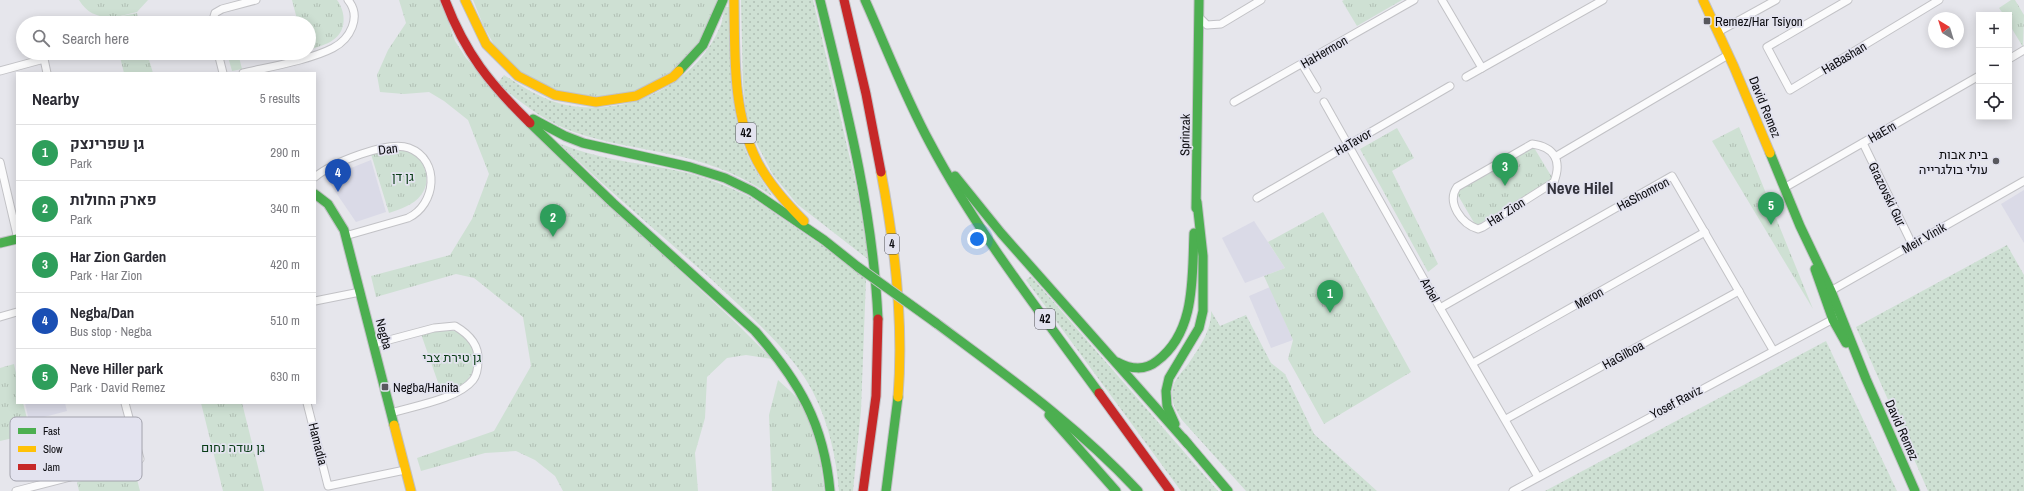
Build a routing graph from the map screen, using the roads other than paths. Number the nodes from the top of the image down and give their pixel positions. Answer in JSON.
{"nodes":[{"id":1,"x":256,"y":0,"type":"edge"},
{"id":2,"x":348,"y":0,"type":"edge"},
{"id":3,"x":445,"y":0,"type":"edge"},
{"id":4,"x":465,"y":0,"type":"edge"},
{"id":5,"x":722,"y":0,"type":"edge"},
{"id":6,"x":734,"y":0,"type":"edge"},
{"id":7,"x":820,"y":0,"type":"edge"},
{"id":8,"x":844,"y":0,"type":"edge"},
{"id":9,"x":865,"y":0,"type":"edge"},
{"id":10,"x":1192,"y":0,"type":"edge"},
{"id":11,"x":1198,"y":0,"type":"edge"},
{"id":12,"x":1262,"y":0,"type":"edge"},
{"id":13,"x":1414,"y":0,"type":"edge"},
{"id":14,"x":1442,"y":0,"type":"edge"},
{"id":15,"x":1603,"y":0,"type":"edge"},
{"id":16,"x":1703,"y":0,"type":"edge"},
{"id":17,"x":1776,"y":0,"type":"edge"},
{"id":18,"x":1848,"y":0,"type":"edge"},
{"id":19,"x":1939,"y":0,"type":"edge"},
{"id":20,"x":213,"y":16,"type":"edge"},
{"id":21,"x":1198,"y":17,"type":"junction"},
{"id":22,"x":1718,"y":32,"type":"junction"},
{"id":23,"x":2024,"y":50,"type":"edge"},
{"id":24,"x":316,"y":55,"type":"edge"},
{"id":25,"x":1728,"y":55,"type":"junction"},
{"id":26,"x":2012,"y":57,"type":"edge"},
{"id":27,"x":41,"y":60,"type":"edge"},
{"id":28,"x":44,"y":60,"type":"edge"},
{"id":29,"x":220,"y":60,"type":"edge"},
{"id":30,"x":294,"y":60,"type":"edge"},
{"id":31,"x":1302,"y":64,"type":"junction"},
{"id":32,"x":1198,"y":68,"type":"junction"},
{"id":33,"x":1482,"y":68,"type":"junction"},
{"id":34,"x":0,"y":72,"type":"edge"},
{"id":35,"x":47,"y":72,"type":"edge"},
{"id":36,"x":223,"y":72,"type":"edge"},
{"id":37,"x":247,"y":72,"type":"edge"},
{"id":38,"x":1466,"y":77,"type":"dead end"},
{"id":39,"x":1976,"y":78,"type":"edge"},
{"id":40,"x":1450,"y":86,"type":"dead end"},
{"id":41,"x":1317,"y":89,"type":"dead end"},
{"id":42,"x":505,"y":98,"type":"junction"},
{"id":43,"x":1234,"y":102,"type":"dead end"},
{"id":44,"x":1324,"y":102,"type":"dead end"},
{"id":45,"x":929,"y":142,"type":"junction"},
{"id":46,"x":1863,"y":143,"type":"junction"},
{"id":47,"x":1348,"y":144,"type":"junction"},
{"id":48,"x":1555,"y":157,"type":"junction"},
{"id":49,"x":0,"y":162,"type":"edge"},
{"id":50,"x":1,"y":174,"type":"edge"},
{"id":51,"x":316,"y":176,"type":"edge"},
{"id":52,"x":2024,"y":181,"type":"edge"},
{"id":53,"x":1784,"y":188,"type":"junction"},
{"id":54,"x":316,"y":195,"type":"edge"},
{"id":55,"x":1257,"y":198,"type":"dead end"},
{"id":56,"x":1197,"y":202,"type":"junction"},
{"id":57,"x":16,"y":231,"type":"edge"},
{"id":58,"x":1705,"y":232,"type":"junction"},
{"id":59,"x":345,"y":236,"type":"junction"},
{"id":60,"x":16,"y":239,"type":"edge"},
{"id":61,"x":824,"y":240,"type":"junction"},
{"id":62,"x":0,"y":244,"type":"edge"},
{"id":63,"x":1912,"y":244,"type":"junction"},
{"id":64,"x":1739,"y":291,"type":"junction"},
{"id":65,"x":360,"y":292,"type":"junction"},
{"id":66,"x":1827,"y":293,"type":"junction"},
{"id":67,"x":316,"y":301,"type":"edge"},
{"id":68,"x":1440,"y":308,"type":"junction"},
{"id":69,"x":16,"y":312,"type":"edge"},
{"id":70,"x":0,"y":316,"type":"edge"},
{"id":71,"x":1837,"y":318,"type":"junction"},
{"id":72,"x":374,"y":344,"type":"junction"},
{"id":73,"x":1773,"y":350,"type":"junction"},
{"id":74,"x":1105,"y":352,"type":"junction"},
{"id":75,"x":1473,"y":363,"type":"junction"},
{"id":76,"x":1007,"y":377,"type":"junction"},
{"id":77,"x":125,"y":404,"type":"edge"},
{"id":78,"x":307,"y":404,"type":"edge"},
{"id":79,"x":391,"y":413,"type":"junction"},
{"id":80,"x":129,"y":417,"type":"edge"},
{"id":81,"x":1506,"y":419,"type":"junction"},
{"id":82,"x":1188,"y":444,"type":"junction"},
{"id":83,"x":405,"y":470,"type":"junction"},
{"id":84,"x":1538,"y":477,"type":"junction"},
{"id":85,"x":55,"y":481,"type":"edge"},
{"id":86,"x":16,"y":491,"type":"edge"},
{"id":87,"x":411,"y":491,"type":"edge"},
{"id":88,"x":830,"y":491,"type":"edge"},
{"id":89,"x":863,"y":491,"type":"edge"},
{"id":90,"x":886,"y":491,"type":"edge"},
{"id":91,"x":1116,"y":491,"type":"edge"},
{"id":92,"x":1138,"y":491,"type":"edge"},
{"id":93,"x":1170,"y":491,"type":"edge"},
{"id":94,"x":1228,"y":491,"type":"edge"},
{"id":95,"x":1513,"y":491,"type":"edge"},
{"id":96,"x":1915,"y":491,"type":"edge"}],
"edges":[{"from":1,"to":20,"type":"street"},
{"from":2,"to":24,"type":"street"},
{"from":3,"to":42,"type":"main road"},
{"from":4,"to":5,"type":"main road"},
{"from":6,"to":61,"type":"main road","number":"42"},
{"from":7,"to":89,"type":"main road","number":"4"},
{"from":8,"to":90,"type":"main road","number":"4"},
{"from":9,"to":45,"type":"main road","number":"42"},
{"from":10,"to":32,"type":"main road","name":"Sprinzak"},
{"from":11,"to":21,"type":"main road","name":"Sprinzak"},
{"from":12,"to":21,"type":"street"},
{"from":13,"to":31,"type":"street","name":"HaHermon"},
{"from":14,"to":33,"type":"street"},
{"from":15,"to":33,"type":"street"},
{"from":16,"to":22,"type":"main road","name":"David Remez"},
{"from":17,"to":22,"type":"street"},
{"from":18,"to":19,"type":"street","name":"HaBashan"},
{"from":21,"to":32,"type":"main road","name":"Sprinzak"},
{"from":22,"to":25,"type":"main road","name":"David Remez"},
{"from":23,"to":26,"type":"street"},
{"from":25,"to":48,"type":"street"},
{"from":25,"to":53,"type":"main road","name":"David Remez"},
{"from":27,"to":34,"type":"street"},
{"from":28,"to":35,"type":"street"},
{"from":29,"to":36,"type":"street"},
{"from":30,"to":37,"type":"street"},
{"from":31,"to":41,"type":"street"},
{"from":31,"to":43,"type":"street","name":"HaHermon"},
{"from":32,"to":56,"type":"main road","name":"Sprinzak"},
{"from":33,"to":38,"type":"street"},
{"from":39,"to":46,"type":"street","name":"HaEm"},
{"from":40,"to":47,"type":"street","name":"HaTavor"},
{"from":42,"to":61,"type":"main road"},
{"from":42,"to":88,"type":"main road"},
{"from":44,"to":47,"type":"street","name":"Arbel"},
{"from":45,"to":74,"type":"main road"},
{"from":45,"to":93,"type":"main road","number":"42"},
{"from":46,"to":53,"type":"street","name":"HaEm"},
{"from":46,"to":63,"type":"street","name":"Grazovski Gur"},
{"from":47,"to":55,"type":"street","name":"HaTavor"},
{"from":47,"to":68,"type":"street","name":"Arbel"},
{"from":48,"to":48,"type":"street","name":"Har Zion"},
{"from":49,"to":50,"type":"street"},
{"from":50,"to":57,"type":"street"},
{"from":51,"to":59,"type":"street","name":"Dan"},
{"from":52,"to":63,"type":"street","name":"Meir Vinik"},
{"from":53,"to":66,"type":"main road","name":"David Remez"},
{"from":54,"to":59,"type":"main road","name":"Negba"},
{"from":56,"to":74,"type":"main road","name":"Sprinzak"},
{"from":56,"to":82,"type":"main road","name":"Sprinzak"},
{"from":58,"to":64,"type":"street","name":"HaShomron"},
{"from":58,"to":68,"type":"street","name":"HaShomron"},
{"from":58,"to":75,"type":"street","name":"Meron"},
{"from":59,"to":65,"type":"main road","name":"Negba"},
{"from":60,"to":62,"type":"main road"},
{"from":61,"to":76,"type":"main road","number":"42","bridge":true},
{"from":63,"to":66,"type":"street","name":"Meir Vinik"},
{"from":64,"to":73,"type":"street","name":"HaShomron"},
{"from":64,"to":81,"type":"street","name":"HaGilboa"},
{"from":65,"to":67,"type":"street"},
{"from":65,"to":72,"type":"main road","name":"Negba"},
{"from":66,"to":71,"type":"main road","name":"David Remez"},
{"from":68,"to":75,"type":"street","name":"Arbel"},
{"from":69,"to":70,"type":"street"},
{"from":71,"to":73,"type":"street","name":"Yosef Raviz"},
{"from":71,"to":96,"type":"main road","name":"David Remez"},
{"from":72,"to":79,"type":"main road","name":"Negba"},
{"from":72,"to":79,"type":"street"},
{"from":73,"to":84,"type":"street","name":"Yosef Raviz"},
{"from":74,"to":82,"type":"main road"},
{"from":75,"to":81,"type":"street","name":"Arbel"},
{"from":76,"to":91,"type":"main road"},
{"from":76,"to":92,"type":"main road","number":"42"},
{"from":77,"to":80,"type":"street"},
{"from":78,"to":83,"type":"street","name":"Hamadia"},
{"from":79,"to":83,"type":"main road","name":"Negba"},
{"from":81,"to":84,"type":"street","name":"Arbel"},
{"from":82,"to":94,"type":"main road"},
{"from":83,"to":87,"type":"main road","name":"Negba"},
{"from":84,"to":95,"type":"street","name":"Yosef Raviz"},
{"from":85,"to":86,"type":"street"}]}
